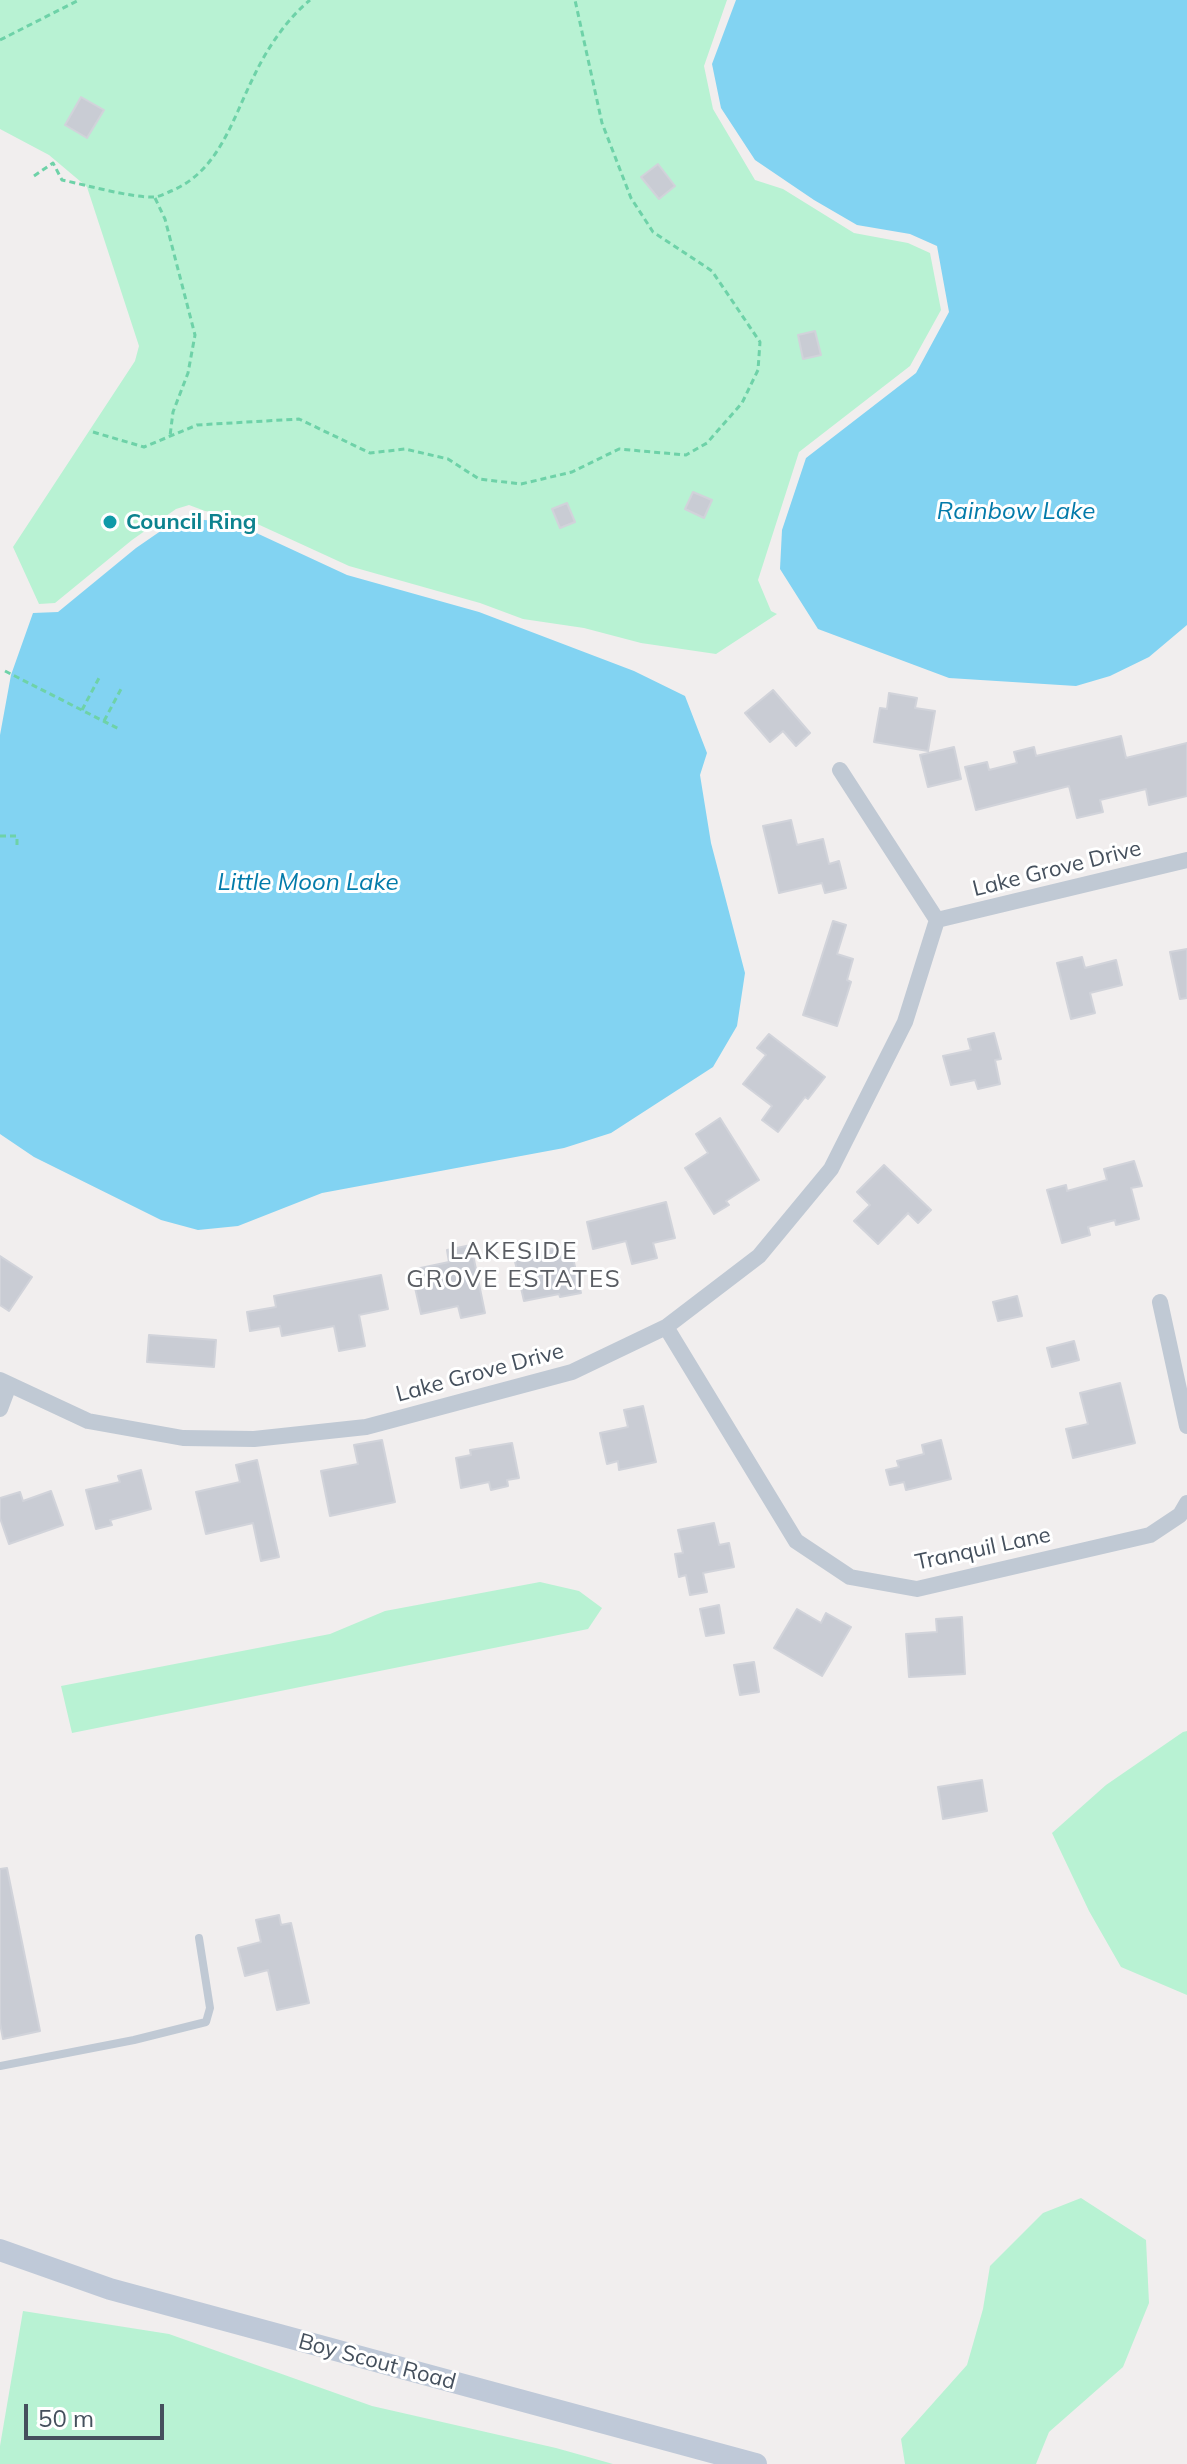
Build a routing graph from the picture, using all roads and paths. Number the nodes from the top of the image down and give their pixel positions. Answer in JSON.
{"nodes":[{"id":1,"x":79,"y":0,"type":"edge"},
{"id":2,"x":310,"y":0,"type":"edge"},
{"id":3,"x":575,"y":0,"type":"edge"},
{"id":4,"x":0,"y":40,"type":"edge"},
{"id":5,"x":34,"y":176,"type":"dead end"},
{"id":6,"x":155,"y":198,"type":"junction"},
{"id":7,"x":93,"y":432,"type":"dead end"},
{"id":8,"x":170,"y":436,"type":"junction"},
{"id":9,"x":5,"y":671,"type":"dead end"},
{"id":10,"x":99,"y":678,"type":"dead end"},
{"id":11,"x":121,"y":689,"type":"dead end"},
{"id":12,"x":82,"y":710,"type":"junction"},
{"id":13,"x":104,"y":721,"type":"junction"},
{"id":14,"x":119,"y":729,"type":"dead end"},
{"id":15,"x":840,"y":770,"type":"dead end"},
{"id":16,"x":0,"y":836,"type":"edge"},
{"id":17,"x":17,"y":848,"type":"dead end"},
{"id":18,"x":1187,"y":860,"type":"edge"},
{"id":19,"x":937,"y":920,"type":"junction"},
{"id":20,"x":1160,"y":1302,"type":"dead end"},
{"id":21,"x":666,"y":1327,"type":"junction"},
{"id":22,"x":4,"y":1383,"type":"edge"},
{"id":23,"x":0,"y":1409,"type":"edge"},
{"id":24,"x":1187,"y":1426,"type":"edge"},
{"id":25,"x":1187,"y":1503,"type":"edge"},
{"id":26,"x":199,"y":1938,"type":"dead end"},
{"id":27,"x":0,"y":2066,"type":"edge"},
{"id":28,"x":2,"y":2256,"type":"edge"},
{"id":29,"x":756,"y":2464,"type":"edge"}],
"edges":[{"from":1,"to":4,"type":"path"},
{"from":2,"to":6,"type":"path"},
{"from":3,"to":8,"type":"path"},
{"from":5,"to":6,"type":"path"},
{"from":6,"to":8,"type":"path"},
{"from":7,"to":8,"type":"path"},
{"from":9,"to":12,"type":"path"},
{"from":10,"to":12,"type":"path"},
{"from":11,"to":13,"type":"path"},
{"from":12,"to":13,"type":"path"},
{"from":13,"to":14,"type":"path"},
{"from":15,"to":19,"type":"street"},
{"from":16,"to":17,"type":"path"},
{"from":18,"to":19,"type":"street","name":"Lake Grove Drive"},
{"from":19,"to":21,"type":"street","name":"Lake Grove Drive"},
{"from":20,"to":24,"type":"street"},
{"from":21,"to":22,"type":"street","name":"Lake Grove Drive"},
{"from":21,"to":25,"type":"street","name":"Tranquil Lane"},
{"from":22,"to":23,"type":"street"},
{"from":26,"to":27,"type":"lane"},
{"from":28,"to":29,"type":"street","name":"Boy Scout Road"}]}
